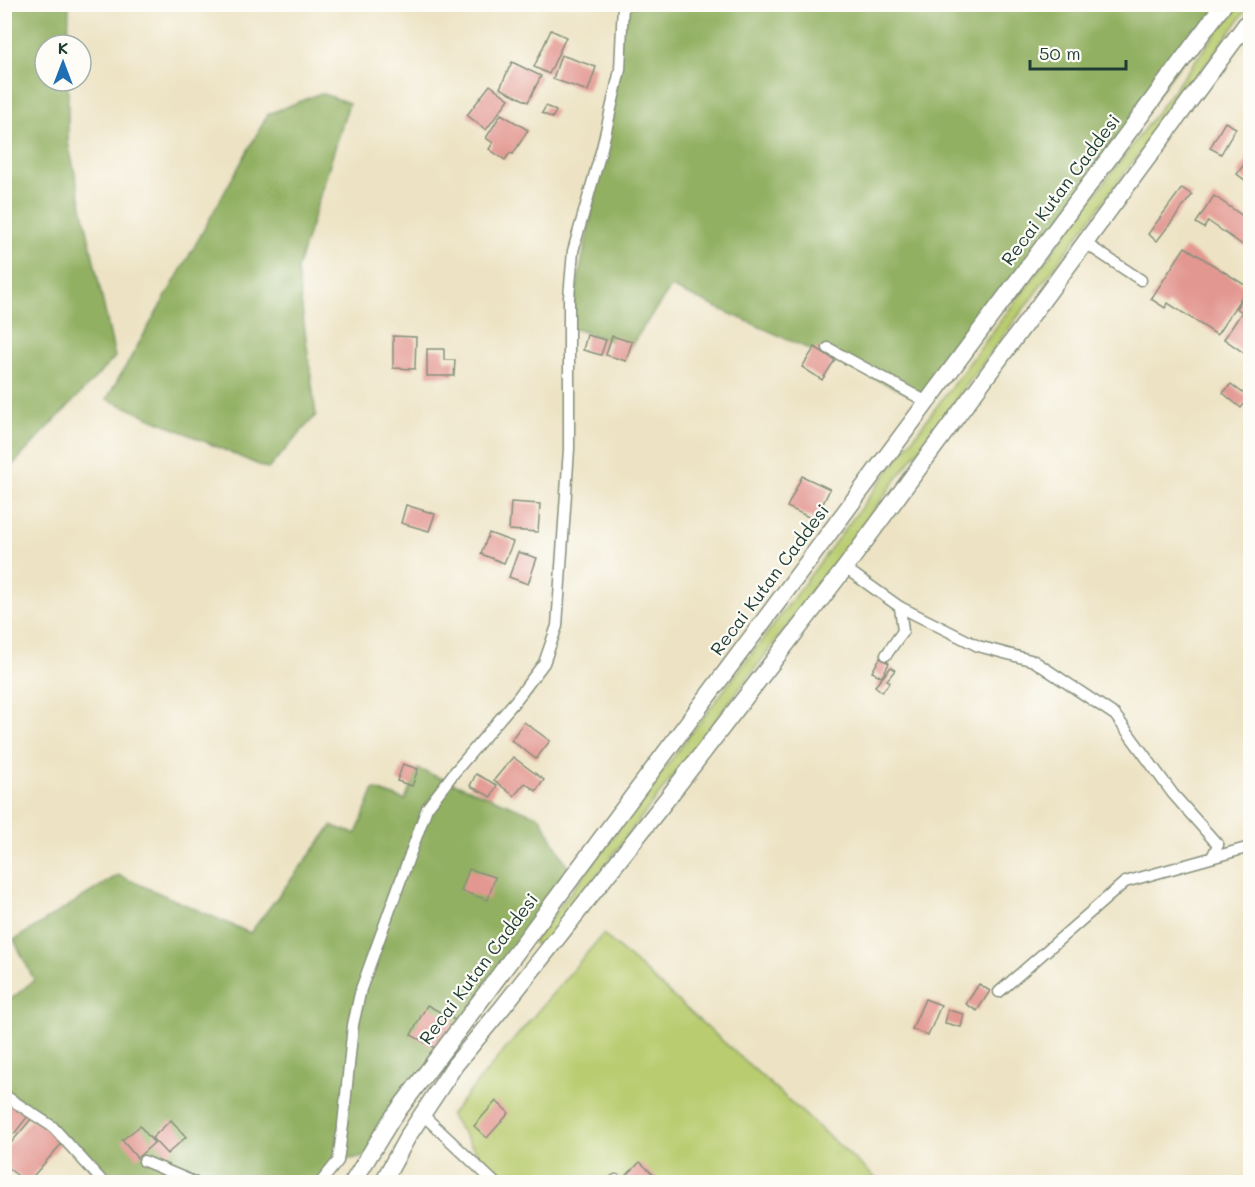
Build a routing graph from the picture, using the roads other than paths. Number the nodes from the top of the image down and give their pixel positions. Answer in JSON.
{"nodes":[{"id":1,"x":623,"y":4,"type":"edge"},
{"id":2,"x":1224,"y":4,"type":"edge"},
{"id":3,"x":1251,"y":19,"type":"edge"},
{"id":4,"x":1085,"y":243,"type":"junction"},
{"id":5,"x":1141,"y":280,"type":"dead end"},
{"id":6,"x":828,"y":348,"type":"dead end"},
{"id":7,"x":927,"y":402,"type":"junction"},
{"id":8,"x":845,"y":568,"type":"junction"},
{"id":9,"x":900,"y":607,"type":"junction"},
{"id":10,"x":886,"y":654,"type":"dead end"},
{"id":11,"x":1251,"y":847,"type":"edge"},
{"id":12,"x":1212,"y":856,"type":"junction"},
{"id":13,"x":999,"y":992,"type":"dead end"},
{"id":14,"x":4,"y":1095,"type":"edge"},
{"id":15,"x":422,"y":1114,"type":"junction"},
{"id":16,"x":144,"y":1161,"type":"dead end"},
{"id":17,"x":103,"y":1182,"type":"edge"},
{"id":18,"x":194,"y":1182,"type":"edge"},
{"id":19,"x":321,"y":1182,"type":"edge"},
{"id":20,"x":353,"y":1182,"type":"edge"},
{"id":21,"x":382,"y":1182,"type":"edge"},
{"id":22,"x":494,"y":1182,"type":"edge"}],
"edges":[{"from":1,"to":19,"type":"street"},
{"from":2,"to":7,"type":"main road","name":"Recai Kutan Caddesi"},
{"from":3,"to":4,"type":"main road"},
{"from":4,"to":5,"type":"street"},
{"from":4,"to":8,"type":"main road"},
{"from":6,"to":7,"type":"street"},
{"from":7,"to":20,"type":"main road","name":"Recai Kutan Caddesi"},
{"from":8,"to":9,"type":"street"},
{"from":8,"to":15,"type":"main road"},
{"from":9,"to":10,"type":"street"},
{"from":9,"to":12,"type":"street"},
{"from":11,"to":12,"type":"street"},
{"from":12,"to":13,"type":"street"},
{"from":14,"to":17,"type":"street"},
{"from":15,"to":21,"type":"main road"},
{"from":15,"to":22,"type":"street"},
{"from":16,"to":18,"type":"street"}]}
